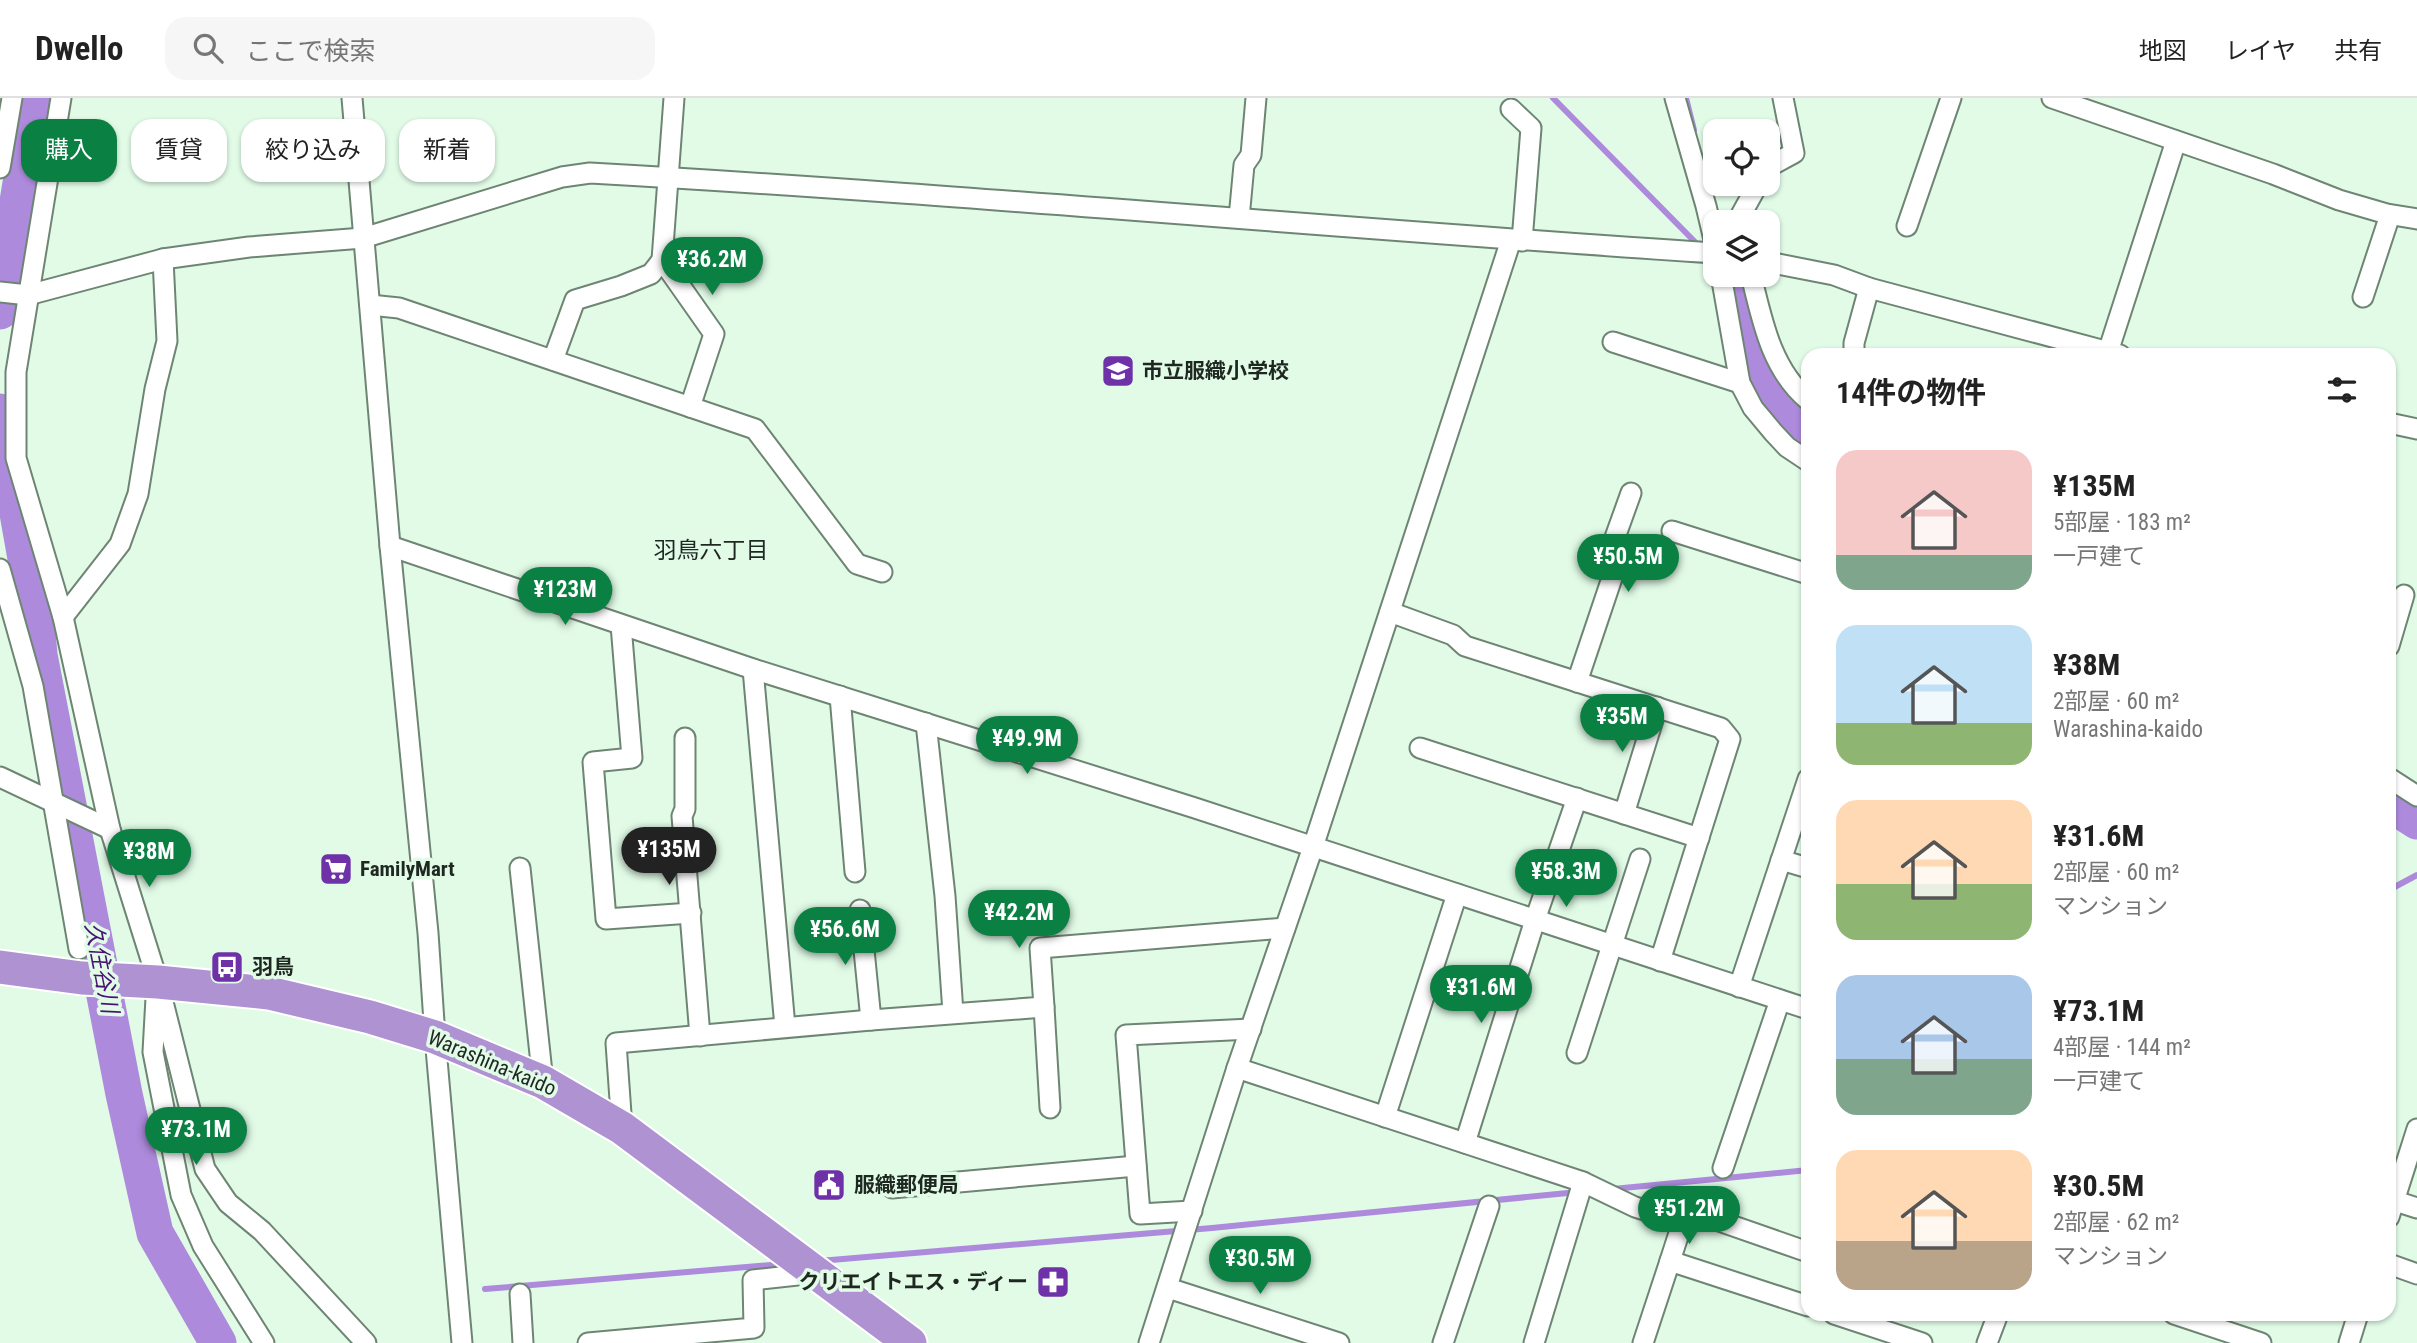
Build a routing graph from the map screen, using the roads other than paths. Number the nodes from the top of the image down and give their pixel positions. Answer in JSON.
{"nodes":[{"id":1,"x":12,"y":98,"type":"edge"},
{"id":2,"x":61,"y":98,"type":"edge"},
{"id":3,"x":352,"y":98,"type":"edge"},
{"id":4,"x":674,"y":98,"type":"edge"},
{"id":5,"x":1256,"y":98,"type":"edge"},
{"id":6,"x":1675,"y":98,"type":"edge"},
{"id":7,"x":1783,"y":98,"type":"edge"},
{"id":8,"x":1951,"y":98,"type":"edge"},
{"id":9,"x":2052,"y":98,"type":"edge"},
{"id":10,"x":1511,"y":109,"type":"dead end"},
{"id":11,"x":2176,"y":141,"type":"junction"},
{"id":12,"x":1780,"y":161,"type":"edge"},
{"id":13,"x":0,"y":168,"type":"edge"},
{"id":14,"x":668,"y":177,"type":"junction"},
{"id":15,"x":1707,"y":210,"type":"edge"},
{"id":16,"x":2390,"y":215,"type":"junction"},
{"id":17,"x":1239,"y":218,"type":"junction"},
{"id":18,"x":2417,"y":219,"type":"edge"},
{"id":19,"x":1908,"y":226,"type":"dead end"},
{"id":20,"x":363,"y":238,"type":"junction"},
{"id":21,"x":1517,"y":240,"type":"junction"},
{"id":22,"x":1703,"y":252,"type":"edge"},
{"id":23,"x":163,"y":259,"type":"junction"},
{"id":24,"x":662,"y":260,"type":"junction"},
{"id":25,"x":1780,"y":264,"type":"edge"},
{"id":26,"x":1723,"y":287,"type":"edge"},
{"id":27,"x":1754,"y":287,"type":"edge"},
{"id":28,"x":1868,"y":288,"type":"junction"},
{"id":29,"x":0,"y":292,"type":"edge"},
{"id":30,"x":27,"y":295,"type":"junction"},
{"id":31,"x":2363,"y":297,"type":"dead end"},
{"id":32,"x":370,"y":305,"type":"junction"},
{"id":33,"x":1613,"y":342,"type":"dead end"},
{"id":34,"x":1854,"y":348,"type":"edge"},
{"id":35,"x":2092,"y":348,"type":"edge"},
{"id":36,"x":2116,"y":348,"type":"edge"},
{"id":37,"x":553,"y":360,"type":"junction"},
{"id":38,"x":1740,"y":383,"type":"junction"},
{"id":39,"x":1801,"y":394,"type":"edge"},
{"id":40,"x":690,"y":407,"type":"junction"},
{"id":41,"x":2396,"y":424,"type":"edge"},
{"id":42,"x":2417,"y":429,"type":"edge"},
{"id":43,"x":1801,"y":456,"type":"edge"},
{"id":44,"x":1631,"y":493,"type":"dead end"},
{"id":45,"x":1672,"y":531,"type":"dead end"},
{"id":46,"x":390,"y":546,"type":"junction"},
{"id":47,"x":0,"y":569,"type":"edge"},
{"id":48,"x":881,"y":572,"type":"dead end"},
{"id":49,"x":1801,"y":572,"type":"edge"},
{"id":50,"x":2403,"y":594,"type":"edge"},
{"id":51,"x":1390,"y":612,"type":"junction"},
{"id":52,"x":63,"y":617,"type":"junction"},
{"id":53,"x":2396,"y":620,"type":"edge"},
{"id":54,"x":621,"y":625,"type":"junction"},
{"id":55,"x":753,"y":669,"type":"junction"},
{"id":56,"x":1577,"y":681,"type":"junction"},
{"id":57,"x":840,"y":696,"type":"junction"},
{"id":58,"x":1657,"y":707,"type":"junction"},
{"id":59,"x":926,"y":723,"type":"junction"},
{"id":60,"x":685,"y":737,"type":"dead end"},
{"id":61,"x":1420,"y":748,"type":"dead end"},
{"id":62,"x":0,"y":777,"type":"edge"},
{"id":63,"x":2396,"y":782,"type":"edge"},
{"id":64,"x":2417,"y":796,"type":"edge"},
{"id":65,"x":1577,"y":799,"type":"junction"},
{"id":66,"x":1801,"y":800,"type":"edge"},
{"id":67,"x":55,"y":803,"type":"junction"},
{"id":68,"x":1625,"y":814,"type":"junction"},
{"id":69,"x":110,"y":829,"type":"junction"},
{"id":70,"x":1699,"y":838,"type":"junction"},
{"id":71,"x":1313,"y":847,"type":"junction"},
{"id":72,"x":1640,"y":859,"type":"dead end"},
{"id":73,"x":1781,"y":860,"type":"junction"},
{"id":74,"x":1801,"y":866,"type":"edge"},
{"id":75,"x":520,"y":869,"type":"dead end"},
{"id":76,"x":855,"y":872,"type":"dead end"},
{"id":77,"x":1457,"y":894,"type":"junction"},
{"id":78,"x":860,"y":910,"type":"dead end"},
{"id":79,"x":691,"y":914,"type":"junction"},
{"id":80,"x":1535,"y":920,"type":"junction"},
{"id":81,"x":1285,"y":928,"type":"junction"},
{"id":82,"x":1613,"y":946,"type":"junction"},
{"id":83,"x":1660,"y":961,"type":"junction"},
{"id":84,"x":80,"y":963,"type":"junction"},
{"id":85,"x":0,"y":967,"type":"edge"},
{"id":86,"x":145,"y":981,"type":"junction"},
{"id":87,"x":1739,"y":987,"type":"junction"},
{"id":88,"x":1780,"y":1000,"type":"junction"},
{"id":89,"x":1044,"y":1007,"type":"junction"},
{"id":90,"x":1801,"y":1007,"type":"edge"},
{"id":91,"x":953,"y":1013,"type":"junction"},
{"id":92,"x":871,"y":1020,"type":"junction"},
{"id":93,"x":785,"y":1027,"type":"junction"},
{"id":94,"x":1251,"y":1029,"type":"junction"},
{"id":95,"x":700,"y":1036,"type":"junction"},
{"id":96,"x":435,"y":1037,"type":"junction"},
{"id":97,"x":1577,"y":1053,"type":"dead end"},
{"id":98,"x":1237,"y":1068,"type":"junction"},
{"id":99,"x":543,"y":1082,"type":"junction"},
{"id":100,"x":1051,"y":1108,"type":"dead end"},
{"id":101,"x":1385,"y":1117,"type":"junction"},
{"id":102,"x":622,"y":1128,"type":"junction"},
{"id":103,"x":2417,"y":1129,"type":"edge"},
{"id":104,"x":1465,"y":1143,"type":"junction"},
{"id":105,"x":1136,"y":1166,"type":"junction"},
{"id":106,"x":1723,"y":1168,"type":"dead end"},
{"id":107,"x":1583,"y":1182,"type":"junction"},
{"id":108,"x":892,"y":1188,"type":"dead end"},
{"id":109,"x":2396,"y":1188,"type":"edge"},
{"id":110,"x":1489,"y":1206,"type":"dead end"},
{"id":111,"x":2396,"y":1206,"type":"edge"},
{"id":112,"x":2417,"y":1208,"type":"edge"},
{"id":113,"x":1192,"y":1211,"type":"junction"},
{"id":114,"x":1680,"y":1230,"type":"junction"},
{"id":115,"x":1801,"y":1250,"type":"edge"},
{"id":116,"x":1670,"y":1261,"type":"junction"},
{"id":117,"x":2396,"y":1266,"type":"edge"},
{"id":118,"x":816,"y":1273,"type":"junction"},
{"id":119,"x":2417,"y":1273,"type":"edge"},
{"id":120,"x":1168,"y":1288,"type":"junction"},
{"id":121,"x":520,"y":1294,"type":"dead end"},
{"id":122,"x":1801,"y":1304,"type":"edge"},
{"id":123,"x":1855,"y":1321,"type":"edge"},
{"id":124,"x":1993,"y":1321,"type":"edge"},
{"id":125,"x":2195,"y":1321,"type":"edge"},
{"id":126,"x":2356,"y":1321,"type":"edge"},
{"id":127,"x":264,"y":1343,"type":"edge"},
{"id":128,"x":366,"y":1343,"type":"edge"},
{"id":129,"x":462,"y":1343,"type":"edge"},
{"id":130,"x":523,"y":1343,"type":"edge"},
{"id":131,"x":588,"y":1343,"type":"edge"},
{"id":132,"x":910,"y":1343,"type":"edge"},
{"id":133,"x":1149,"y":1343,"type":"edge"},
{"id":134,"x":1339,"y":1343,"type":"edge"},
{"id":135,"x":1443,"y":1343,"type":"edge"},
{"id":136,"x":1534,"y":1343,"type":"edge"},
{"id":137,"x":1643,"y":1343,"type":"edge"},
{"id":138,"x":1922,"y":1343,"type":"edge"},
{"id":139,"x":1987,"y":1343,"type":"edge"},
{"id":140,"x":2261,"y":1343,"type":"edge"},
{"id":141,"x":2349,"y":1343,"type":"edge"}],
"edges":[{"from":1,"to":13,"type":"street"},
{"from":2,"to":30,"type":"street"},
{"from":3,"to":20,"type":"street"},
{"from":4,"to":14,"type":"street"},
{"from":5,"to":17,"type":"street"},
{"from":6,"to":15,"type":"street"},
{"from":7,"to":12,"type":"street"},
{"from":8,"to":19,"type":"street"},
{"from":9,"to":11,"type":"street"},
{"from":10,"to":21,"type":"street"},
{"from":11,"to":16,"type":"street"},
{"from":11,"to":36,"type":"street"},
{"from":14,"to":17,"type":"street"},
{"from":14,"to":20,"type":"street"},
{"from":14,"to":24,"type":"street"},
{"from":16,"to":18,"type":"street"},
{"from":16,"to":31,"type":"street"},
{"from":17,"to":21,"type":"street"},
{"from":20,"to":23,"type":"street"},
{"from":20,"to":32,"type":"street"},
{"from":21,"to":22,"type":"street"},
{"from":21,"to":51,"type":"street"},
{"from":23,"to":30,"type":"street"},
{"from":23,"to":52,"type":"street"},
{"from":24,"to":37,"type":"street"},
{"from":24,"to":40,"type":"street"},
{"from":25,"to":28,"type":"street"},
{"from":26,"to":38,"type":"street"},
{"from":27,"to":39,"type":"street"},
{"from":28,"to":34,"type":"street"},
{"from":28,"to":35,"type":"street"},
{"from":29,"to":30,"type":"street"},
{"from":30,"to":52,"type":"street"},
{"from":32,"to":37,"type":"street"},
{"from":32,"to":46,"type":"street"},
{"from":33,"to":38,"type":"street"},
{"from":37,"to":40,"type":"street"},
{"from":38,"to":43,"type":"street"},
{"from":40,"to":48,"type":"street"},
{"from":41,"to":42,"type":"street"},
{"from":44,"to":56,"type":"street"},
{"from":45,"to":49,"type":"street"},
{"from":46,"to":54,"type":"street"},
{"from":46,"to":96,"type":"street"},
{"from":47,"to":67,"type":"street"},
{"from":50,"to":53,"type":"street"},
{"from":51,"to":56,"type":"street"},
{"from":51,"to":71,"type":"street"},
{"from":52,"to":69,"type":"street"},
{"from":54,"to":55,"type":"street"},
{"from":54,"to":79,"type":"street"},
{"from":55,"to":57,"type":"street"},
{"from":55,"to":93,"type":"street"},
{"from":56,"to":58,"type":"street"},
{"from":57,"to":59,"type":"street"},
{"from":57,"to":76,"type":"street"},
{"from":58,"to":68,"type":"street"},
{"from":58,"to":70,"type":"street"},
{"from":59,"to":71,"type":"street"},
{"from":59,"to":91,"type":"street"},
{"from":60,"to":79,"type":"street"},
{"from":61,"to":65,"type":"street"},
{"from":62,"to":67,"type":"street"},
{"from":63,"to":64,"type":"street"},
{"from":65,"to":68,"type":"street"},
{"from":65,"to":80,"type":"street"},
{"from":66,"to":73,"type":"street"},
{"from":67,"to":69,"type":"street"},
{"from":67,"to":84,"type":"street"},
{"from":68,"to":70,"type":"street"},
{"from":69,"to":86,"type":"street"},
{"from":70,"to":83,"type":"street"},
{"from":71,"to":77,"type":"street"},
{"from":71,"to":81,"type":"street"},
{"from":72,"to":82,"type":"street"},
{"from":73,"to":74,"type":"street"},
{"from":73,"to":87,"type":"street"},
{"from":75,"to":99,"type":"street"},
{"from":77,"to":80,"type":"street"},
{"from":77,"to":101,"type":"street"},
{"from":78,"to":92,"type":"street"},
{"from":79,"to":95,"type":"street"},
{"from":80,"to":82,"type":"street"},
{"from":80,"to":104,"type":"street"},
{"from":81,"to":89,"type":"street"},
{"from":81,"to":94,"type":"street"},
{"from":82,"to":83,"type":"street"},
{"from":82,"to":97,"type":"street"},
{"from":83,"to":87,"type":"street"},
{"from":84,"to":85,"type":"highway","name":"Warashina-kaido"},
{"from":84,"to":86,"type":"highway","name":"Warashina-kaido"},
{"from":86,"to":96,"type":"highway","name":"Warashina-kaido"},
{"from":86,"to":127,"type":"street"},
{"from":86,"to":128,"type":"street"},
{"from":87,"to":88,"type":"street"},
{"from":88,"to":90,"type":"street"},
{"from":88,"to":106,"type":"street"},
{"from":89,"to":91,"type":"street"},
{"from":89,"to":100,"type":"street"},
{"from":91,"to":92,"type":"street"},
{"from":92,"to":93,"type":"street"},
{"from":93,"to":95,"type":"street"},
{"from":94,"to":98,"type":"street"},
{"from":94,"to":105,"type":"street"},
{"from":95,"to":102,"type":"street"},
{"from":96,"to":99,"type":"highway","name":"Warashina-kaido"},
{"from":96,"to":129,"type":"street"},
{"from":98,"to":101,"type":"street"},
{"from":98,"to":113,"type":"street"},
{"from":99,"to":102,"type":"highway","name":"Warashina-kaido"},
{"from":101,"to":104,"type":"street"},
{"from":102,"to":118,"type":"highway","name":"Warashina-kaido"},
{"from":103,"to":109,"type":"street"},
{"from":104,"to":107,"type":"street"},
{"from":105,"to":108,"type":"street"},
{"from":105,"to":113,"type":"street"},
{"from":107,"to":114,"type":"street"},
{"from":107,"to":136,"type":"street"},
{"from":110,"to":135,"type":"street"},
{"from":111,"to":112,"type":"street"},
{"from":113,"to":120,"type":"street"},
{"from":114,"to":115,"type":"street"},
{"from":114,"to":116,"type":"street"},
{"from":116,"to":122,"type":"street"},
{"from":116,"to":137,"type":"street"},
{"from":117,"to":119,"type":"street"},
{"from":118,"to":131,"type":"street"},
{"from":118,"to":132,"type":"highway","name":"Warashina-kaido"},
{"from":120,"to":133,"type":"street"},
{"from":120,"to":134,"type":"street"},
{"from":121,"to":130,"type":"street"},
{"from":123,"to":138,"type":"street"},
{"from":124,"to":139,"type":"street"},
{"from":125,"to":140,"type":"street"},
{"from":126,"to":141,"type":"street"}]}
